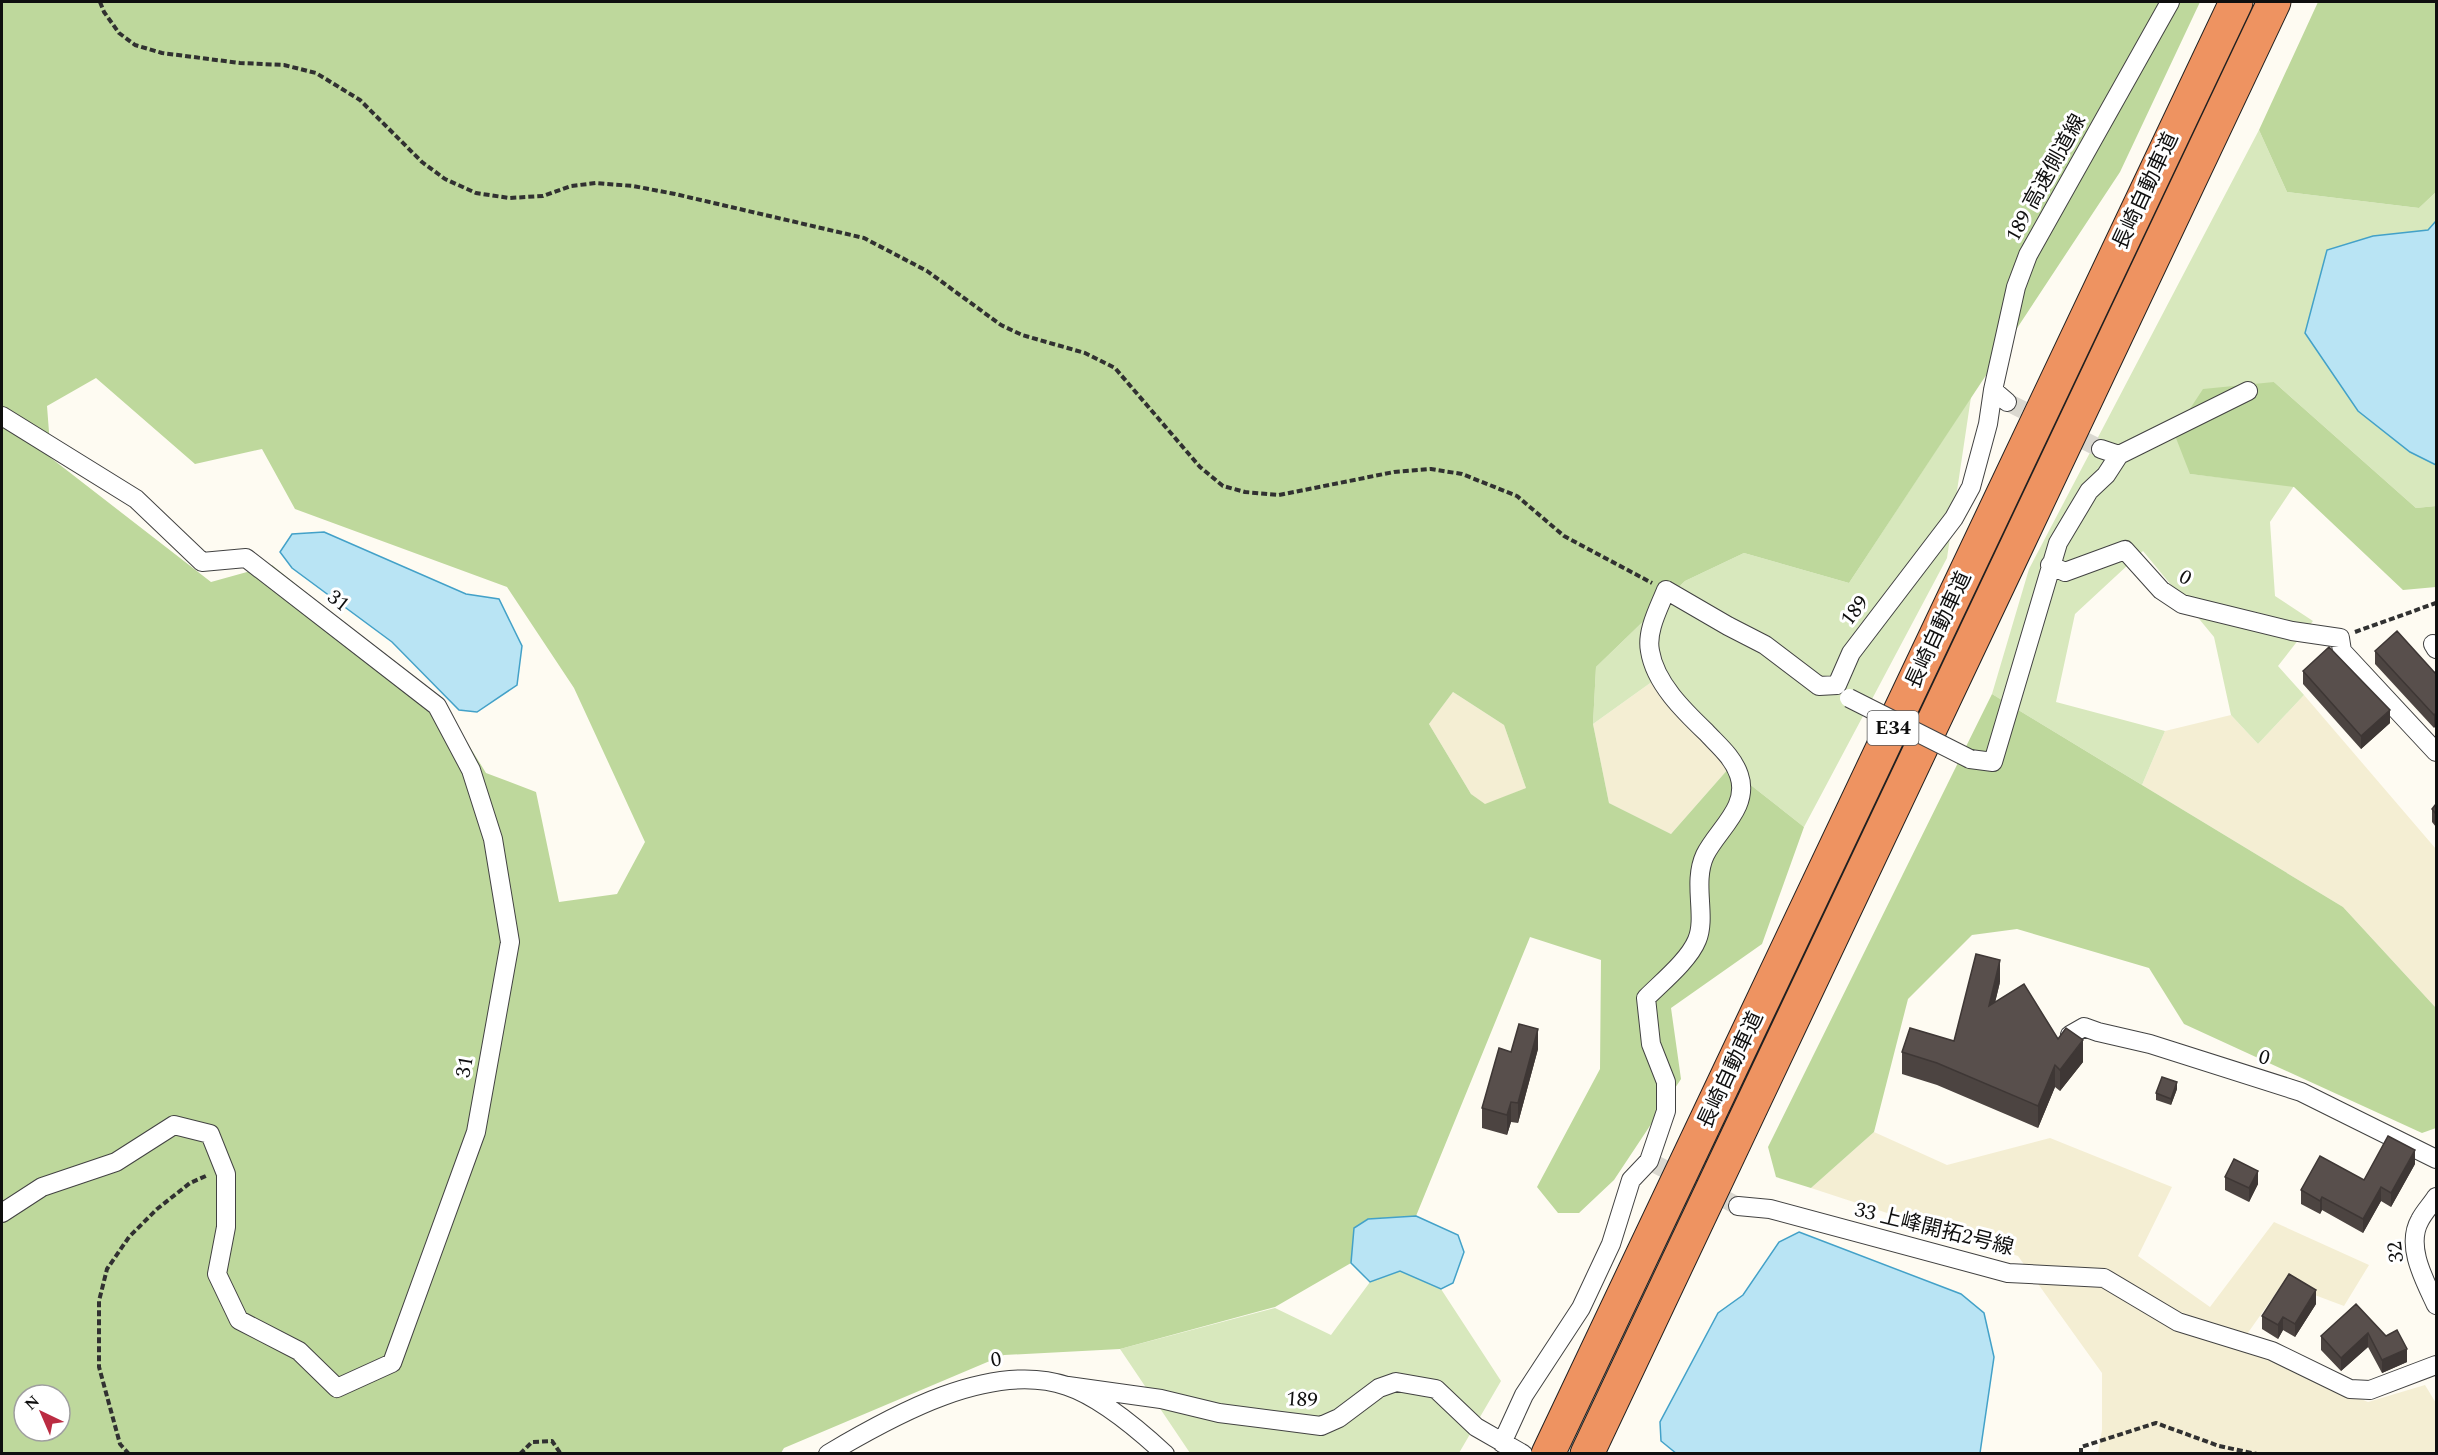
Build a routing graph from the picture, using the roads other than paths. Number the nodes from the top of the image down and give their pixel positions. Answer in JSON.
{"nodes":[{"id":1,"x":2170,"y":2,"type":"edge"},
{"id":2,"x":2236,"y":2,"type":"edge"},
{"id":3,"x":2274,"y":2,"type":"edge"},
{"id":4,"x":2248,"y":391,"type":"dead end"},
{"id":5,"x":2000,"y":396,"type":"joint"},
{"id":6,"x":2,"y":416,"type":"edge"},
{"id":7,"x":2101,"y":449,"type":"tunnel mouth"},
{"id":8,"x":2119,"y":455,"type":"junction"},
{"id":9,"x":2050,"y":565,"type":"junction"},
{"id":10,"x":1843,"y":691,"type":"junction"},
{"id":11,"x":2436,"y":752,"type":"edge"},
{"id":12,"x":2070,"y":1035,"type":"edge"},
{"id":13,"x":2436,"y":1159,"type":"edge"},
{"id":14,"x":2436,"y":1197,"type":"edge"},
{"id":15,"x":1738,"y":1206,"type":"tunnel mouth"},
{"id":16,"x":2,"y":1213,"type":"edge"},
{"id":17,"x":2436,"y":1305,"type":"edge"},
{"id":18,"x":2436,"y":1365,"type":"edge"},
{"id":19,"x":1068,"y":1386,"type":"junction"},
{"id":20,"x":1502,"y":1443,"type":"junction"},
{"id":21,"x":828,"y":1454,"type":"edge"},
{"id":22,"x":1164,"y":1454,"type":"edge"},
{"id":23,"x":1523,"y":1454,"type":"edge"},
{"id":24,"x":1548,"y":1454,"type":"edge"},
{"id":25,"x":1587,"y":1454,"type":"edge"}],
"edges":[{"from":1,"to":5,"type":"street","name":"189 高速側道線"},
{"from":2,"to":24,"type":"highway","name":"長崎自動車道","number":"E34"},
{"from":3,"to":25,"type":"highway","name":"長崎自動車道","number":"E34"},
{"from":4,"to":8,"type":"street"},
{"from":5,"to":10,"type":"street","name":"189"},
{"from":6,"to":16,"type":"street","name":"31"},
{"from":7,"to":8,"type":"street"},
{"from":8,"to":9,"type":"street"},
{"from":9,"to":10,"type":"street","bridge":true},
{"from":9,"to":11,"type":"street","name":"0"},
{"from":10,"to":20,"type":"street"},
{"from":12,"to":13,"type":"street","name":"0"},
{"from":14,"to":17,"type":"street","name":"32"},
{"from":15,"to":18,"type":"street","name":"33 上峰開拓2号線"},
{"from":19,"to":20,"type":"street","name":"189"},
{"from":19,"to":21,"type":"street","name":"0"},
{"from":19,"to":22,"type":"street","name":"0"},
{"from":20,"to":23,"type":"street","name":"189"}]}
